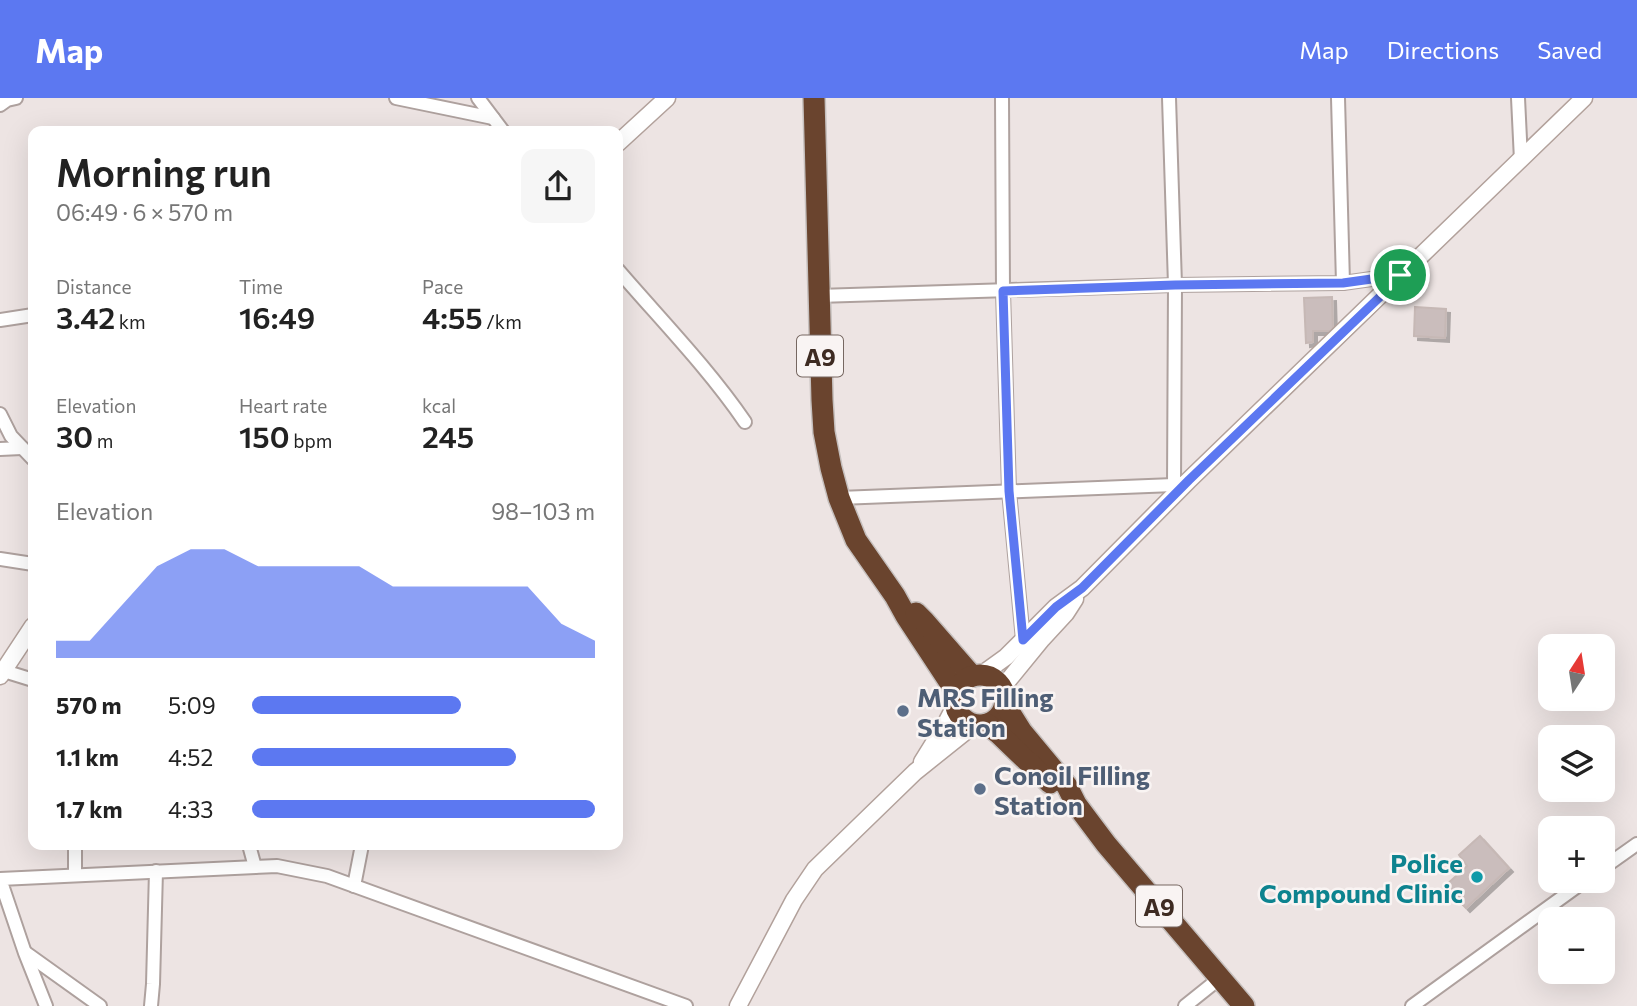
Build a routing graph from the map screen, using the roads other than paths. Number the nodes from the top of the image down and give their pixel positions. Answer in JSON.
{"nodes":[{"id":1,"x":16,"y":98,"type":"edge"},
{"id":2,"x":396,"y":98,"type":"edge"},
{"id":3,"x":667,"y":98,"type":"edge"},
{"id":4,"x":814,"y":98,"type":"edge"},
{"id":5,"x":1002,"y":98,"type":"edge"},
{"id":6,"x":1169,"y":98,"type":"edge"},
{"id":7,"x":1338,"y":98,"type":"edge"},
{"id":8,"x":1518,"y":98,"type":"edge"},
{"id":9,"x":1584,"y":98,"type":"edge"},
{"id":10,"x":482,"y":99,"type":"edge"},
{"id":11,"x":0,"y":105,"type":"edge"},
{"id":12,"x":493,"y":118,"type":"junction"},
{"id":13,"x":499,"y":126,"type":"edge"},
{"id":14,"x":623,"y":138,"type":"edge"},
{"id":15,"x":1521,"y":160,"type":"junction"},
{"id":16,"x":1400,"y":275,"type":"junction"},
{"id":17,"x":623,"y":276,"type":"edge"},
{"id":18,"x":1343,"y":283,"type":"junction"},
{"id":19,"x":1175,"y":285,"type":"junction"},
{"id":20,"x":1003,"y":291,"type":"junction"},
{"id":21,"x":818,"y":296,"type":"junction"},
{"id":22,"x":28,"y":316,"type":"edge"},
{"id":23,"x":0,"y":320,"type":"edge"},
{"id":24,"x":0,"y":414,"type":"edge"},
{"id":25,"x":745,"y":422,"type":"dead end"},
{"id":26,"x":22,"y":448,"type":"junction"},
{"id":27,"x":0,"y":449,"type":"edge"},
{"id":28,"x":28,"y":454,"type":"edge"},
{"id":29,"x":1181,"y":483,"type":"junction"},
{"id":30,"x":1009,"y":491,"type":"junction"},
{"id":31,"x":839,"y":498,"type":"junction"},
{"id":32,"x":0,"y":559,"type":"edge"},
{"id":33,"x":28,"y":563,"type":"edge"},
{"id":34,"x":1082,"y":588,"type":"junction"},
{"id":35,"x":895,"y":596,"type":"junction"},
{"id":36,"x":28,"y":634,"type":"edge"},
{"id":37,"x":1023,"y":640,"type":"junction"},
{"id":38,"x":2,"y":674,"type":"edge"},
{"id":39,"x":977,"y":675,"type":"junction"},
{"id":40,"x":28,"y":679,"type":"edge"},
{"id":41,"x":1004,"y":696,"type":"junction"},
{"id":42,"x":956,"y":698,"type":"junction"},
{"id":43,"x":981,"y":724,"type":"junction"},
{"id":44,"x":915,"y":772,"type":"junction"},
{"id":45,"x":1076,"y":804,"type":"junction"},
{"id":46,"x":1637,"y":844,"type":"edge"},
{"id":47,"x":75,"y":850,"type":"edge"},
{"id":48,"x":250,"y":850,"type":"edge"},
{"id":49,"x":361,"y":850,"type":"edge"},
{"id":50,"x":1615,"y":860,"type":"edge"},
{"id":51,"x":255,"y":867,"type":"junction"},
{"id":52,"x":156,"y":871,"type":"junction"},
{"id":53,"x":75,"y":875,"type":"junction"},
{"id":54,"x":354,"y":886,"type":"junction"},
{"id":55,"x":1568,"y":893,"type":"edge"},
{"id":56,"x":25,"y":953,"type":"junction"},
{"id":57,"x":1220,"y":978,"type":"junction"},
{"id":58,"x":46,"y":1006,"type":"edge"},
{"id":59,"x":100,"y":1006,"type":"edge"},
{"id":60,"x":151,"y":1006,"type":"edge"},
{"id":61,"x":686,"y":1006,"type":"edge"},
{"id":62,"x":738,"y":1006,"type":"edge"},
{"id":63,"x":1185,"y":1006,"type":"edge"},
{"id":64,"x":1244,"y":1006,"type":"edge"},
{"id":65,"x":1412,"y":1006,"type":"edge"}],
"edges":[{"from":1,"to":11,"type":"street"},
{"from":2,"to":12,"type":"street"},
{"from":3,"to":14,"type":"street"},
{"from":4,"to":21,"type":"highway","number":"A9"},
{"from":5,"to":20,"type":"street"},
{"from":6,"to":19,"type":"street"},
{"from":7,"to":18,"type":"street"},
{"from":8,"to":15,"type":"street"},
{"from":9,"to":15,"type":"street"},
{"from":10,"to":12,"type":"street"},
{"from":12,"to":13,"type":"street"},
{"from":15,"to":16,"type":"street"},
{"from":16,"to":18,"type":"street"},
{"from":16,"to":29,"type":"street"},
{"from":17,"to":25,"type":"street"},
{"from":18,"to":19,"type":"street"},
{"from":19,"to":20,"type":"street"},
{"from":19,"to":29,"type":"street"},
{"from":20,"to":21,"type":"street"},
{"from":20,"to":30,"type":"street"},
{"from":21,"to":31,"type":"highway","number":"A9"},
{"from":22,"to":23,"type":"street"},
{"from":24,"to":26,"type":"street"},
{"from":26,"to":27,"type":"street"},
{"from":26,"to":28,"type":"street"},
{"from":29,"to":30,"type":"street"},
{"from":29,"to":34,"type":"street"},
{"from":30,"to":31,"type":"street"},
{"from":30,"to":37,"type":"street"},
{"from":31,"to":35,"type":"highway","number":"A9"},
{"from":32,"to":33,"type":"street"},
{"from":34,"to":37,"type":"street"},
{"from":34,"to":41,"type":"street"},
{"from":35,"to":39,"type":"highway","number":"A9"},
{"from":35,"to":42,"type":"highway","number":"A9"},
{"from":36,"to":38,"type":"street"},
{"from":37,"to":39,"type":"street"},
{"from":38,"to":40,"type":"street"},
{"from":39,"to":41,"type":"highway","number":"A9"},
{"from":39,"to":42,"type":"highway"},
{"from":41,"to":43,"type":"highway"},
{"from":41,"to":45,"type":"highway","number":"A9"},
{"from":42,"to":43,"type":"highway","number":"A9"},
{"from":42,"to":44,"type":"street"},
{"from":43,"to":44,"type":"street"},
{"from":43,"to":45,"type":"highway","number":"A9"},
{"from":44,"to":62,"type":"street"},
{"from":45,"to":57,"type":"highway","number":"A9"},
{"from":46,"to":50,"type":"street"},
{"from":47,"to":53,"type":"street"},
{"from":48,"to":51,"type":"street"},
{"from":49,"to":54,"type":"street"},
{"from":51,"to":52,"type":"street"},
{"from":51,"to":54,"type":"street"},
{"from":52,"to":53,"type":"street"},
{"from":52,"to":60,"type":"street"},
{"from":53,"to":56,"type":"street"},
{"from":54,"to":61,"type":"street"},
{"from":55,"to":65,"type":"street"},
{"from":56,"to":58,"type":"street"},
{"from":56,"to":59,"type":"street"},
{"from":57,"to":63,"type":"street"},
{"from":57,"to":64,"type":"highway","number":"A9"}]}
